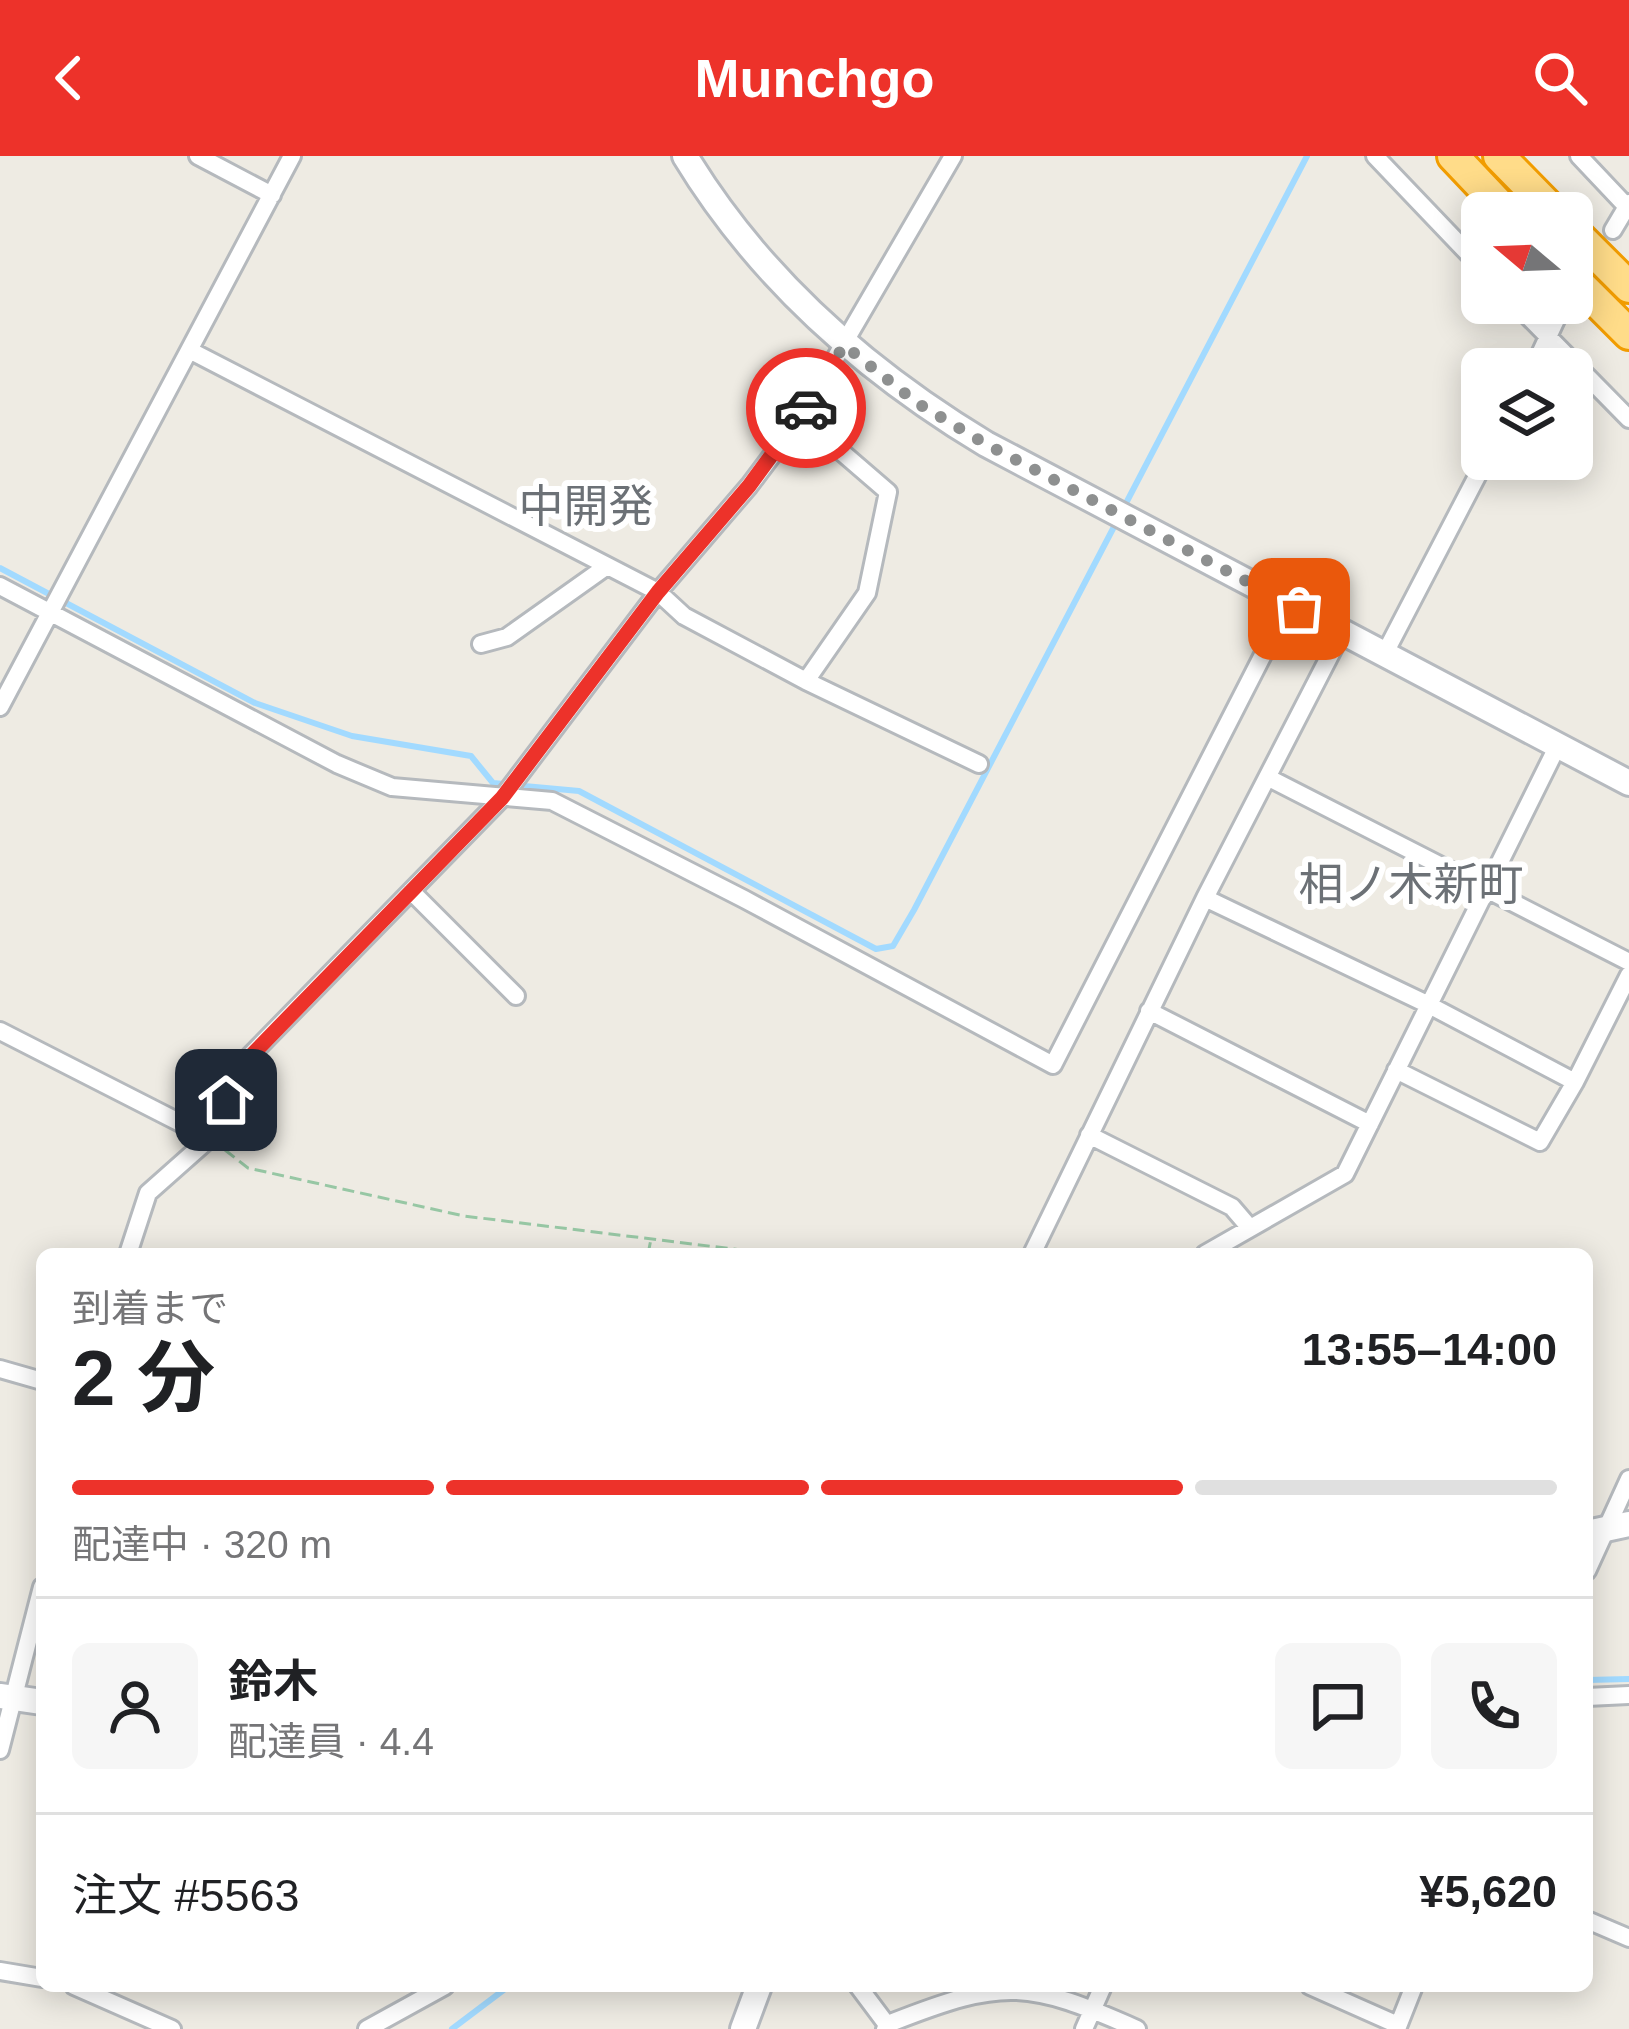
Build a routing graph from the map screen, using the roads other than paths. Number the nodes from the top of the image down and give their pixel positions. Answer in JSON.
{"nodes":[{"id":1,"x":198,"y":156,"type":"edge"},
{"id":2,"x":292,"y":156,"type":"edge"},
{"id":3,"x":685,"y":156,"type":"edge"},
{"id":4,"x":953,"y":156,"type":"edge"},
{"id":5,"x":1375,"y":156,"type":"edge"},
{"id":6,"x":1453,"y":156,"type":"edge"},
{"id":7,"x":1499,"y":156,"type":"edge"},
{"id":8,"x":1579,"y":156,"type":"edge"},
{"id":9,"x":1488,"y":192,"type":"edge"},
{"id":10,"x":1534,"y":192,"type":"edge"},
{"id":11,"x":272,"y":195,"type":"junction"},
{"id":12,"x":1628,"y":206,"type":"edge"},
{"id":13,"x":1613,"y":230,"type":"dead end"},
{"id":14,"x":1461,"y":246,"type":"edge"},
{"id":15,"x":1593,"y":251,"type":"edge"},
{"id":16,"x":1629,"y":287,"type":"edge"},
{"id":17,"x":1593,"y":299,"type":"edge"},
{"id":18,"x":1535,"y":324,"type":"edge"},
{"id":19,"x":1555,"y":324,"type":"edge"},
{"id":20,"x":1629,"y":334,"type":"edge"},
{"id":21,"x":1549,"y":339,"type":"junction"},
{"id":22,"x":844,"y":345,"type":"junction"},
{"id":23,"x":1544,"y":348,"type":"edge"},
{"id":24,"x":190,"y":351,"type":"junction"},
{"id":25,"x":801,"y":417,"type":"junction"},
{"id":26,"x":1629,"y":419,"type":"edge"},
{"id":27,"x":1475,"y":480,"type":"edge"},
{"id":28,"x":607,"y":566,"type":"junction"},
{"id":29,"x":0,"y":586,"type":"edge"},
{"id":30,"x":658,"y":592,"type":"junction"},
{"id":31,"x":1289,"y":604,"type":"junction"},
{"id":32,"x":49,"y":613,"type":"junction"},
{"id":33,"x":1342,"y":632,"type":"junction"},
{"id":34,"x":481,"y":644,"type":"dead end"},
{"id":35,"x":1384,"y":653,"type":"junction"},
{"id":36,"x":806,"y":681,"type":"junction"},
{"id":37,"x":0,"y":707,"type":"edge"},
{"id":38,"x":1558,"y":746,"type":"junction"},
{"id":39,"x":979,"y":764,"type":"dead end"},
{"id":40,"x":1269,"y":778,"type":"junction"},
{"id":41,"x":1629,"y":783,"type":"edge"},
{"id":42,"x":502,"y":798,"type":"junction"},
{"id":43,"x":1486,"y":890,"type":"junction"},
{"id":44,"x":411,"y":891,"type":"junction"},
{"id":45,"x":1205,"y":898,"type":"junction"},
{"id":46,"x":1629,"y":962,"type":"edge"},
{"id":47,"x":1629,"y":974,"type":"edge"},
{"id":48,"x":516,"y":995,"type":"dead end"},
{"id":49,"x":1429,"y":1005,"type":"junction"},
{"id":50,"x":1149,"y":1011,"type":"junction"},
{"id":51,"x":0,"y":1031,"type":"edge"},
{"id":52,"x":1396,"y":1070,"type":"junction"},
{"id":53,"x":1576,"y":1082,"type":"junction"},
{"id":54,"x":1370,"y":1124,"type":"junction"},
{"id":55,"x":1088,"y":1135,"type":"junction"},
{"id":56,"x":210,"y":1138,"type":"junction"},
{"id":57,"x":1250,"y":1228,"type":"junction"},
{"id":58,"x":130,"y":1248,"type":"edge"},
{"id":59,"x":1035,"y":1248,"type":"edge"},
{"id":60,"x":1215,"y":1248,"type":"edge"},
{"id":61,"x":0,"y":1369,"type":"edge"},
{"id":62,"x":36,"y":1379,"type":"edge"},
{"id":63,"x":1629,"y":1479,"type":"edge"},
{"id":64,"x":1629,"y":1524,"type":"edge"},
{"id":65,"x":1595,"y":1531,"type":"edge"},
{"id":66,"x":36,"y":1605,"type":"edge"},
{"id":67,"x":1629,"y":1695,"type":"edge"},
{"id":68,"x":7,"y":1697,"type":"edge"},
{"id":69,"x":1593,"y":1697,"type":"edge"},
{"id":70,"x":0,"y":1750,"type":"edge"},
{"id":71,"x":1593,"y":1923,"type":"edge"},
{"id":72,"x":1629,"y":1938,"type":"edge"},
{"id":73,"x":0,"y":1971,"type":"edge"},
{"id":74,"x":36,"y":1977,"type":"edge"},
{"id":75,"x":88,"y":1992,"type":"edge"},
{"id":76,"x":434,"y":1992,"type":"edge"},
{"id":77,"x":757,"y":1992,"type":"edge"},
{"id":78,"x":862,"y":1992,"type":"edge"},
{"id":79,"x":988,"y":1992,"type":"edge"},
{"id":80,"x":1039,"y":1992,"type":"edge"},
{"id":81,"x":1100,"y":1992,"type":"edge"},
{"id":82,"x":1323,"y":1992,"type":"edge"},
{"id":83,"x":1412,"y":1992,"type":"edge"},
{"id":84,"x":1093,"y":2010,"type":"junction"},
{"id":85,"x":886,"y":2027,"type":"edge"},
{"id":86,"x":1398,"y":2027,"type":"edge"},
{"id":87,"x":172,"y":2029,"type":"edge"},
{"id":88,"x":368,"y":2029,"type":"edge"},
{"id":89,"x":743,"y":2029,"type":"edge"},
{"id":90,"x":1084,"y":2029,"type":"edge"},
{"id":91,"x":1137,"y":2029,"type":"edge"}],
"edges":[{"from":1,"to":11,"type":"street"},
{"from":2,"to":11,"type":"street"},
{"from":3,"to":22,"type":"street"},
{"from":4,"to":22,"type":"street"},
{"from":5,"to":14,"type":"street"},
{"from":6,"to":9,"type":"highway"},
{"from":7,"to":10,"type":"highway"},
{"from":8,"to":12,"type":"street"},
{"from":11,"to":24,"type":"street"},
{"from":12,"to":13,"type":"street"},
{"from":15,"to":16,"type":"highway"},
{"from":17,"to":20,"type":"highway"},
{"from":18,"to":21,"type":"street"},
{"from":19,"to":21,"type":"street"},
{"from":21,"to":23,"type":"street"},
{"from":21,"to":26,"type":"street"},
{"from":22,"to":25,"type":"street"},
{"from":22,"to":31,"type":"street"},
{"from":24,"to":28,"type":"street"},
{"from":24,"to":32,"type":"street"},
{"from":25,"to":30,"type":"street"},
{"from":25,"to":36,"type":"street"},
{"from":27,"to":35,"type":"street"},
{"from":28,"to":30,"type":"street"},
{"from":28,"to":34,"type":"street"},
{"from":29,"to":32,"type":"street"},
{"from":30,"to":36,"type":"street"},
{"from":30,"to":42,"type":"street"},
{"from":31,"to":33,"type":"street"},
{"from":31,"to":42,"type":"street"},
{"from":32,"to":37,"type":"street"},
{"from":32,"to":42,"type":"street"},
{"from":33,"to":35,"type":"street"},
{"from":33,"to":40,"type":"street"},
{"from":35,"to":38,"type":"street"},
{"from":36,"to":39,"type":"street"},
{"from":38,"to":41,"type":"street"},
{"from":38,"to":43,"type":"street"},
{"from":40,"to":43,"type":"street"},
{"from":40,"to":45,"type":"street"},
{"from":42,"to":44,"type":"street"},
{"from":43,"to":46,"type":"street"},
{"from":43,"to":49,"type":"street"},
{"from":44,"to":48,"type":"street"},
{"from":44,"to":56,"type":"street"},
{"from":45,"to":49,"type":"street"},
{"from":45,"to":50,"type":"street"},
{"from":47,"to":53,"type":"street"},
{"from":49,"to":52,"type":"street"},
{"from":49,"to":53,"type":"street"},
{"from":50,"to":54,"type":"street"},
{"from":50,"to":55,"type":"street"},
{"from":51,"to":56,"type":"street"},
{"from":52,"to":53,"type":"street"},
{"from":52,"to":54,"type":"street"},
{"from":54,"to":57,"type":"street"},
{"from":55,"to":57,"type":"street"},
{"from":55,"to":59,"type":"street"},
{"from":56,"to":58,"type":"street"},
{"from":57,"to":60,"type":"street"},
{"from":61,"to":62,"type":"street"},
{"from":63,"to":65,"type":"street"},
{"from":64,"to":65,"type":"street"},
{"from":66,"to":68,"type":"street"},
{"from":67,"to":69,"type":"street"},
{"from":68,"to":70,"type":"street"},
{"from":71,"to":72,"type":"street"},
{"from":73,"to":74,"type":"street"},
{"from":75,"to":87,"type":"street"},
{"from":76,"to":88,"type":"street"},
{"from":77,"to":89,"type":"street"},
{"from":78,"to":85,"type":"street"},
{"from":79,"to":85,"type":"street"},
{"from":80,"to":84,"type":"street"},
{"from":81,"to":84,"type":"street"},
{"from":82,"to":86,"type":"street"},
{"from":83,"to":86,"type":"street"},
{"from":84,"to":90,"type":"street"},
{"from":84,"to":91,"type":"street"}]}
